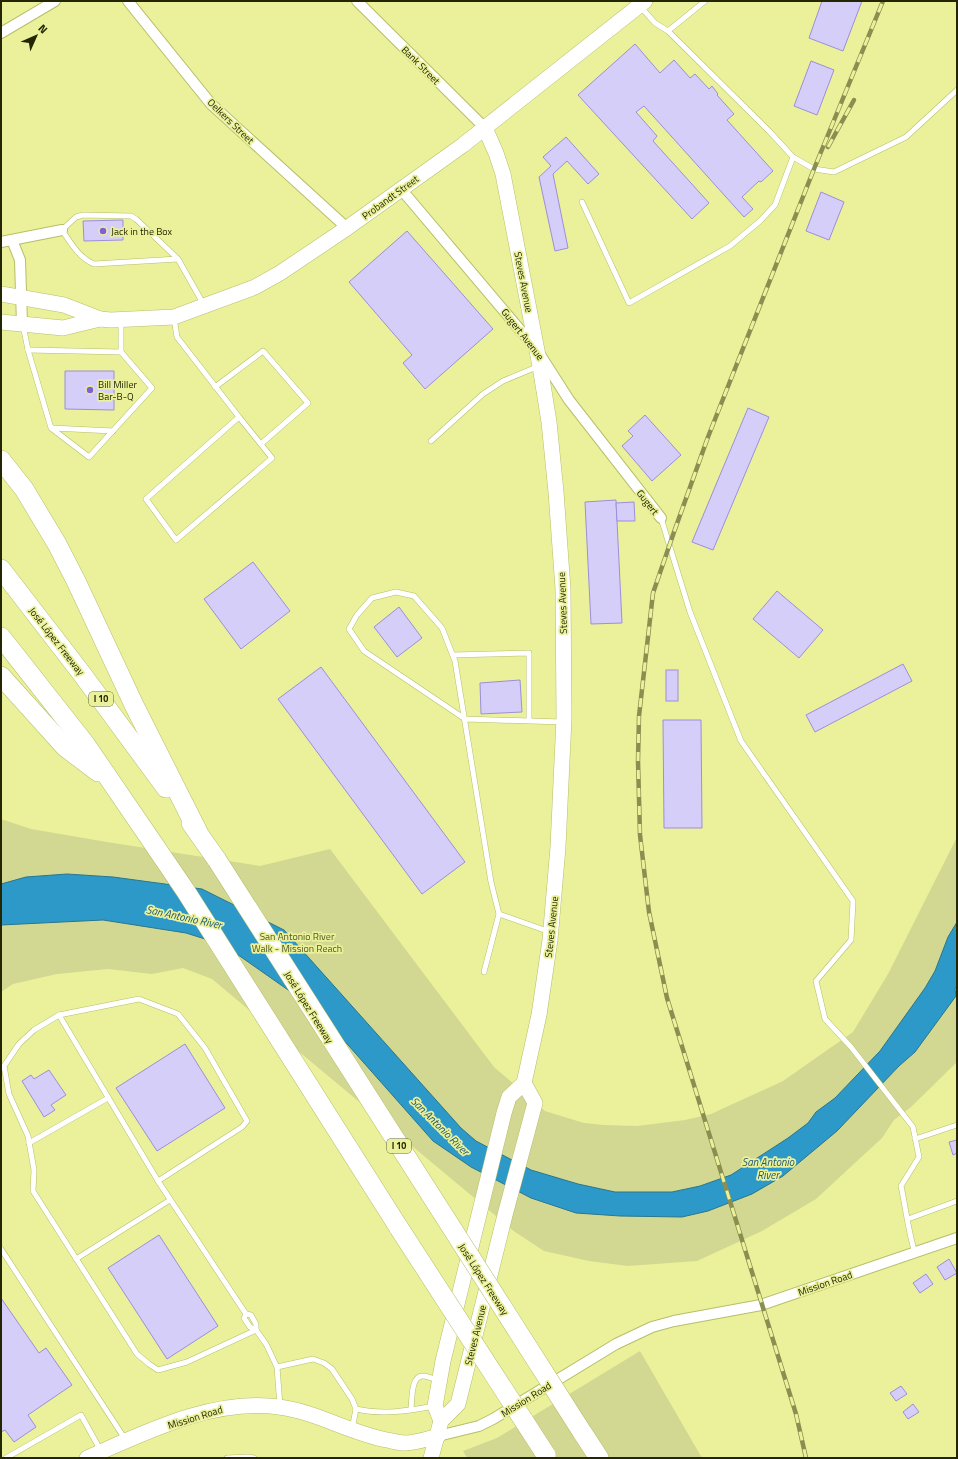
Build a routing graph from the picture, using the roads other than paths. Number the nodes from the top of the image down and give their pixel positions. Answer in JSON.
{"nodes":[{"id":1,"x":55,"y":1,"type":"edge"},
{"id":2,"x":128,"y":1,"type":"edge"},
{"id":3,"x":357,"y":1,"type":"edge"},
{"id":4,"x":705,"y":1,"type":"edge"},
{"id":5,"x":642,"y":3,"type":"edge"},
{"id":6,"x":668,"y":31,"type":"junction"},
{"id":7,"x":1,"y":33,"type":"edge"},
{"id":8,"x":957,"y":90,"type":"edge"},
{"id":9,"x":485,"y":128,"type":"junction"},
{"id":10,"x":793,"y":158,"type":"junction"},
{"id":11,"x":401,"y":189,"type":"junction"},
{"id":12,"x":582,"y":202,"type":"dead end"},
{"id":13,"x":347,"y":228,"type":"junction"},
{"id":14,"x":62,"y":230,"type":"junction"},
{"id":15,"x":12,"y":240,"type":"junction"},
{"id":16,"x":1,"y":242,"type":"edge"},
{"id":17,"x":178,"y":259,"type":"junction"},
{"id":18,"x":1,"y":294,"type":"edge"},
{"id":19,"x":21,"y":297,"type":"junction"},
{"id":20,"x":204,"y":306,"type":"junction"},
{"id":21,"x":174,"y":317,"type":"junction"},
{"id":22,"x":100,"y":319,"type":"junction"},
{"id":23,"x":121,"y":320,"type":"junction"},
{"id":24,"x":1,"y":322,"type":"edge"},
{"id":25,"x":22,"y":324,"type":"junction"},
{"id":26,"x":28,"y":350,"type":"junction"},
{"id":27,"x":537,"y":350,"type":"junction"},
{"id":28,"x":121,"y":352,"type":"junction"},
{"id":29,"x":540,"y":366,"type":"junction"},
{"id":30,"x":215,"y":387,"type":"junction"},
{"id":31,"x":239,"y":417,"type":"junction"},
{"id":32,"x":51,"y":428,"type":"junction"},
{"id":33,"x":113,"y":431,"type":"junction"},
{"id":34,"x":431,"y":441,"type":"dead end"},
{"id":35,"x":261,"y":444,"type":"junction"},
{"id":36,"x":1,"y":460,"type":"edge"},
{"id":37,"x":636,"y":486,"type":"joint"},
{"id":38,"x":661,"y":518,"type":"joint"},
{"id":39,"x":1,"y":569,"type":"edge"},
{"id":40,"x":1,"y":637,"type":"edge"},
{"id":41,"x":453,"y":655,"type":"junction"},
{"id":42,"x":1,"y":676,"type":"edge"},
{"id":43,"x":465,"y":718,"type":"junction"},
{"id":44,"x":529,"y":720,"type":"junction"},
{"id":45,"x":564,"y":722,"type":"junction"},
{"id":46,"x":112,"y":783,"type":"junction"},
{"id":47,"x":198,"y":832,"type":"junction"},
{"id":48,"x":498,"y":914,"type":"junction"},
{"id":49,"x":551,"y":932,"type":"junction"},
{"id":50,"x":484,"y":972,"type":"dead end"},
{"id":51,"x":59,"y":1015,"type":"junction"},
{"id":52,"x":524,"y":1083,"type":"junction"},
{"id":53,"x":108,"y":1098,"type":"junction"},
{"id":54,"x":957,"y":1125,"type":"edge"},
{"id":55,"x":916,"y":1139,"type":"junction"},
{"id":56,"x":29,"y":1143,"type":"junction"},
{"id":57,"x":158,"y":1181,"type":"junction"},
{"id":58,"x":170,"y":1200,"type":"junction"},
{"id":59,"x":957,"y":1201,"type":"edge"},
{"id":60,"x":908,"y":1219,"type":"junction"},
{"id":61,"x":957,"y":1238,"type":"edge"},
{"id":62,"x":1,"y":1249,"type":"edge"},
{"id":63,"x":916,"y":1253,"type":"junction"},
{"id":64,"x":76,"y":1259,"type":"junction"},
{"id":65,"x":256,"y":1330,"type":"junction"},
{"id":66,"x":277,"y":1367,"type":"junction"},
{"id":67,"x":440,"y":1381,"type":"junction"},
{"id":68,"x":435,"y":1406,"type":"junction"},
{"id":69,"x":280,"y":1407,"type":"junction"},
{"id":70,"x":356,"y":1409,"type":"junction"},
{"id":71,"x":411,"y":1409,"type":"junction"},
{"id":72,"x":441,"y":1421,"type":"junction"},
{"id":73,"x":352,"y":1430,"type":"junction"},
{"id":74,"x":438,"y":1436,"type":"junction"},
{"id":75,"x":126,"y":1441,"type":"junction"},
{"id":76,"x":101,"y":1452,"type":"junction"},
{"id":77,"x":547,"y":1457,"type":"edge"},
{"id":78,"x":6,"y":1458,"type":"edge"},
{"id":79,"x":88,"y":1458,"type":"edge"},
{"id":80,"x":226,"y":1458,"type":"edge"},
{"id":81,"x":254,"y":1458,"type":"edge"},
{"id":82,"x":431,"y":1458,"type":"edge"},
{"id":83,"x":598,"y":1458,"type":"edge"}],
"edges":[{"from":1,"to":7,"type":"street"},
{"from":2,"to":13,"type":"street","name":"Oelkers Street"},
{"from":3,"to":9,"type":"street","name":"Bank Street"},
{"from":4,"to":6,"type":"lane"},
{"from":5,"to":6,"type":"lane"},
{"from":5,"to":9,"type":"main road","name":"Probandt Street"},
{"from":6,"to":10,"type":"lane"},
{"from":8,"to":10,"type":"lane"},
{"from":9,"to":11,"type":"main road","name":"Probandt Street"},
{"from":9,"to":27,"type":"main road","name":"Steves Avenue"},
{"from":10,"to":12,"type":"lane"},
{"from":11,"to":13,"type":"main road","name":"Probandt Street"},
{"from":11,"to":27,"type":"street","name":"Gugert Avenue"},
{"from":13,"to":20,"type":"main road","name":"Probandt Street"},
{"from":14,"to":15,"type":"street"},
{"from":14,"to":17,"type":"lane"},
{"from":14,"to":17,"type":"lane"},
{"from":15,"to":16,"type":"street"},
{"from":15,"to":19,"type":"street"},
{"from":17,"to":20,"type":"lane"},
{"from":18,"to":19,"type":"main road","name":"Probandt Street"},
{"from":19,"to":22,"type":"main road","name":"Probandt Street"},
{"from":19,"to":25,"type":"street"},
{"from":20,"to":21,"type":"main road","name":"Probandt Street"},
{"from":21,"to":23,"type":"main road","name":"Probandt Street"},
{"from":21,"to":30,"type":"lane"},
{"from":22,"to":23,"type":"main road","name":"Probandt Street"},
{"from":22,"to":25,"type":"main road","name":"Probandt Street"},
{"from":23,"to":28,"type":"lane"},
{"from":24,"to":25,"type":"main road","name":"Probandt Street"},
{"from":25,"to":26,"type":"lane"},
{"from":26,"to":28,"type":"lane"},
{"from":26,"to":32,"type":"lane"},
{"from":27,"to":29,"type":"main road","name":"Steves Avenue"},
{"from":27,"to":37,"type":"street","name":"Gugert Avenue"},
{"from":28,"to":33,"type":"lane"},
{"from":29,"to":34,"type":"lane"},
{"from":29,"to":45,"type":"main road","name":"Steves Avenue"},
{"from":30,"to":31,"type":"lane"},
{"from":30,"to":35,"type":"lane"},
{"from":31,"to":35,"type":"lane"},
{"from":31,"to":35,"type":"lane"},
{"from":32,"to":33,"type":"lane"},
{"from":32,"to":33,"type":"lane"},
{"from":36,"to":47,"type":"highway"},
{"from":37,"to":38,"type":"street","name":"Gugert"},
{"from":38,"to":55,"type":"lane"},
{"from":39,"to":47,"type":"highway","name":"José López Freeway","number":"I 10"},
{"from":40,"to":46,"type":"highway"},
{"from":41,"to":43,"type":"lane"},
{"from":41,"to":43,"type":"lane"},
{"from":41,"to":44,"type":"lane"},
{"from":42,"to":46,"type":"highway"},
{"from":43,"to":44,"type":"lane"},
{"from":43,"to":48,"type":"lane"},
{"from":44,"to":45,"type":"lane"},
{"from":45,"to":49,"type":"main road","name":"Steves Avenue"},
{"from":46,"to":77,"type":"highway","bridge":true},
{"from":47,"to":83,"type":"highway","name":"José López Freeway","number":"I 10","bridge":true},
{"from":48,"to":49,"type":"lane"},
{"from":48,"to":50,"type":"lane"},
{"from":49,"to":52,"type":"main road","name":"Steves Avenue"},
{"from":51,"to":53,"type":"lane"},
{"from":51,"to":56,"type":"lane"},
{"from":51,"to":57,"type":"lane"},
{"from":52,"to":67,"type":"main road"},
{"from":52,"to":72,"type":"main road","name":"Steves Avenue"},
{"from":53,"to":56,"type":"lane"},
{"from":53,"to":57,"type":"lane"},
{"from":54,"to":55,"type":"lane"},
{"from":55,"to":60,"type":"lane"},
{"from":56,"to":64,"type":"lane"},
{"from":57,"to":58,"type":"lane"},
{"from":58,"to":64,"type":"lane"},
{"from":58,"to":65,"type":"lane"},
{"from":59,"to":60,"type":"lane"},
{"from":60,"to":63,"type":"lane"},
{"from":61,"to":63,"type":"street","name":"Mission Road"},
{"from":62,"to":75,"type":"lane"},
{"from":63,"to":74,"type":"street","name":"Mission Road"},
{"from":64,"to":65,"type":"lane"},
{"from":65,"to":66,"type":"lane"},
{"from":66,"to":69,"type":"lane"},
{"from":66,"to":70,"type":"lane"},
{"from":67,"to":68,"type":"main road"},
{"from":67,"to":71,"type":"lane"},
{"from":68,"to":71,"type":"lane"},
{"from":68,"to":72,"type":"main road"},
{"from":69,"to":73,"type":"main road","name":"Mission Road"},
{"from":69,"to":75,"type":"main road","name":"Mission Road"},
{"from":70,"to":71,"type":"lane"},
{"from":70,"to":73,"type":"lane"},
{"from":72,"to":74,"type":"main road"},
{"from":73,"to":74,"type":"main road","name":"Mission Road"},
{"from":74,"to":82,"type":"main road"},
{"from":75,"to":76,"type":"main road","name":"Mission Road"},
{"from":76,"to":78,"type":"lane"},
{"from":76,"to":79,"type":"main road","name":"Mission Road"},
{"from":80,"to":81,"type":"lane"}]}
